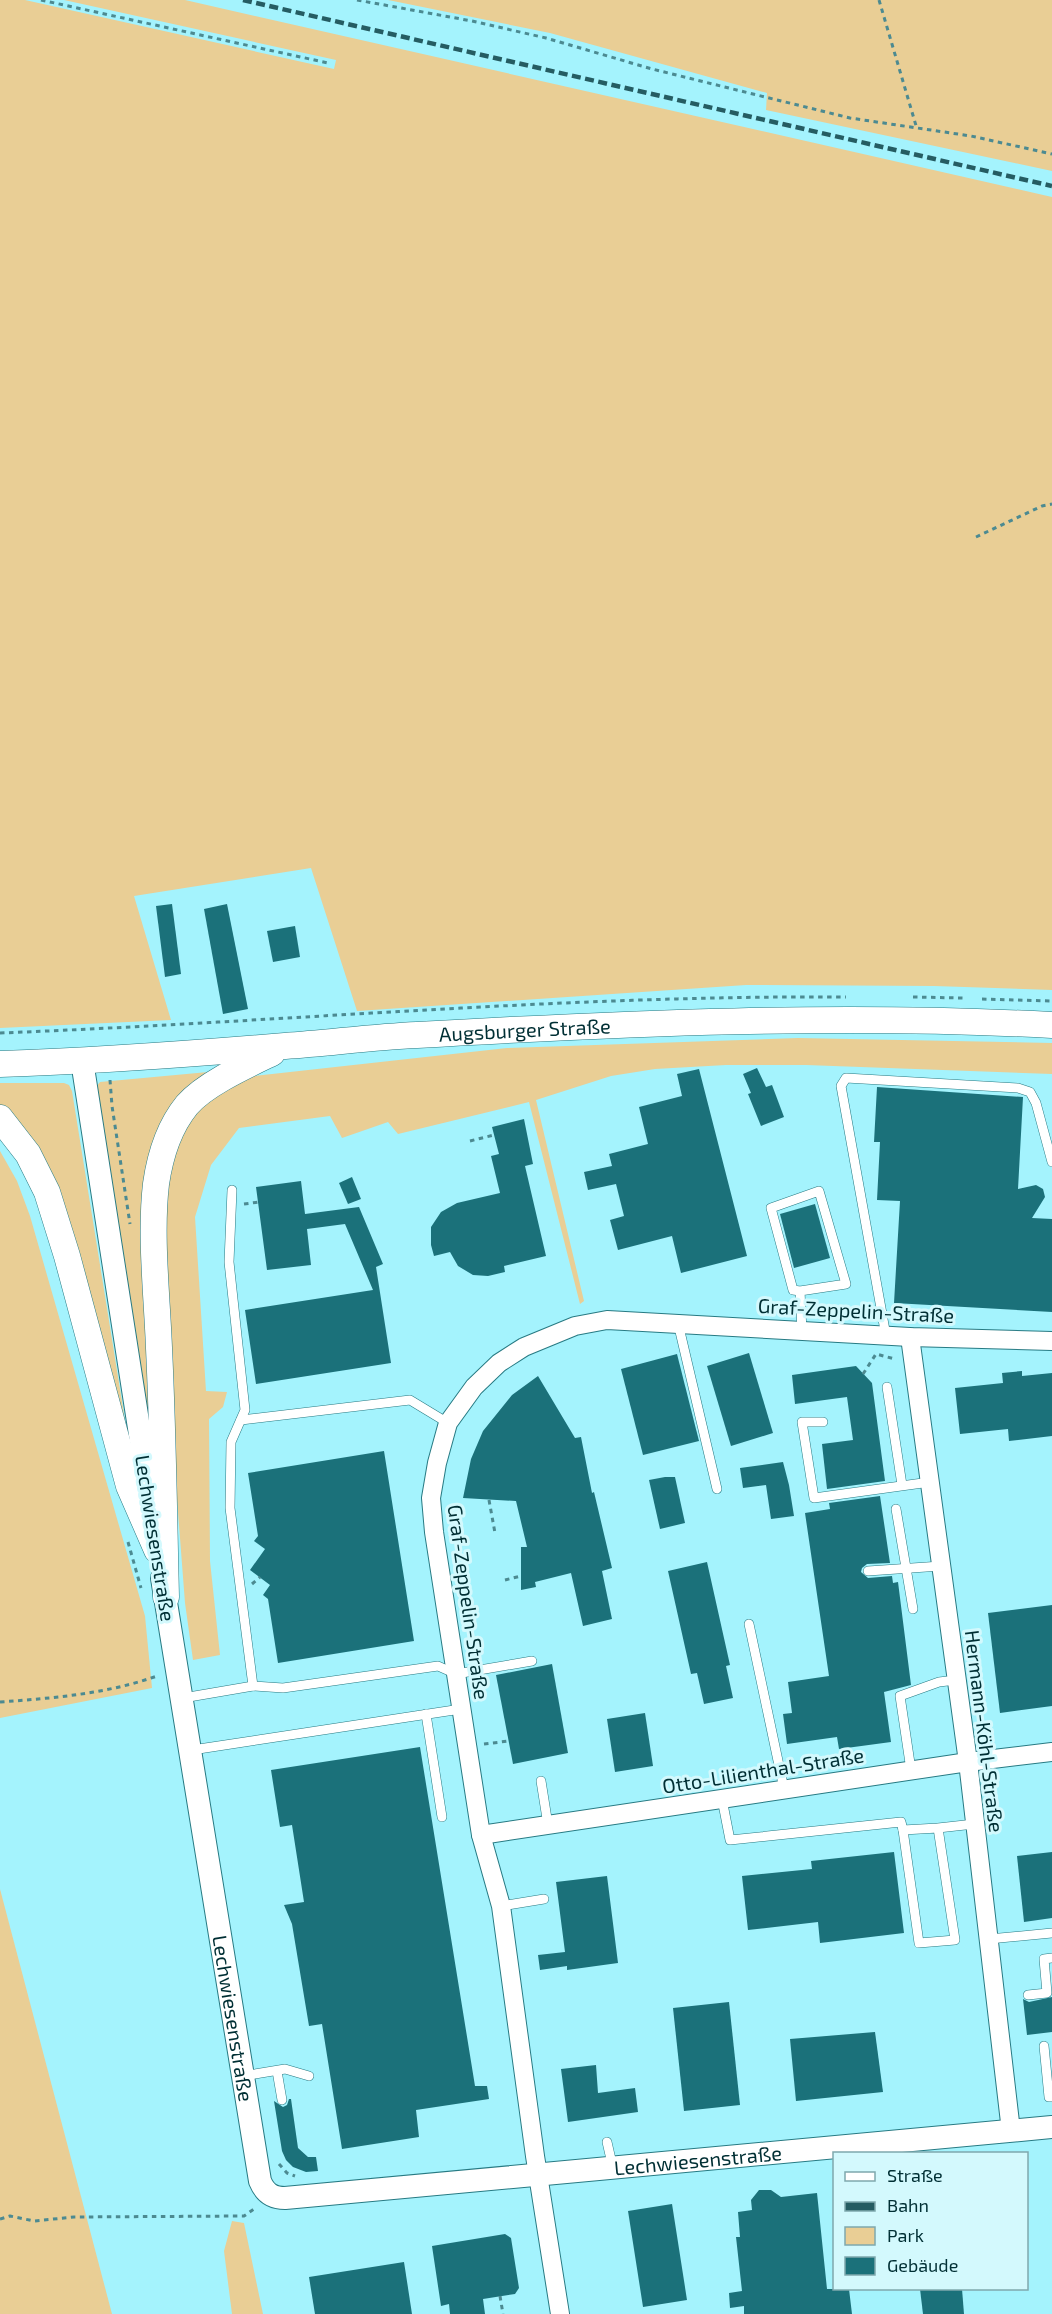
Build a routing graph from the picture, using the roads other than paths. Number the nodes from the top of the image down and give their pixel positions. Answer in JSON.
{"nodes":[{"id":1,"x":1052,"y":1025,"type":"edge"},
{"id":2,"x":286,"y":1046,"type":"junction"},
{"id":3,"x":82,"y":1061,"type":"junction"},
{"id":4,"x":0,"y":1064,"type":"edge"},
{"id":5,"x":0,"y":1118,"type":"edge"},
{"id":6,"x":1052,"y":1162,"type":"edge"},
{"id":7,"x":232,"y":1190,"type":"dead end"},
{"id":8,"x":800,"y":1291,"type":"junction"},
{"id":9,"x":678,"y":1323,"type":"junction"},
{"id":10,"x":802,"y":1330,"type":"junction"},
{"id":11,"x":886,"y":1336,"type":"junction"},
{"id":12,"x":910,"y":1337,"type":"junction"},
{"id":13,"x":1052,"y":1341,"type":"edge"},
{"id":14,"x":887,"y":1387,"type":"dead end"},
{"id":15,"x":241,"y":1420,"type":"junction"},
{"id":16,"x":823,"y":1422,"type":"dead end"},
{"id":17,"x":448,"y":1423,"type":"junction"},
{"id":18,"x":930,"y":1482,"type":"junction"},
{"id":19,"x":902,"y":1485,"type":"junction"},
{"id":20,"x":717,"y":1489,"type":"dead end"},
{"id":21,"x":896,"y":1509,"type":"dead end"},
{"id":22,"x":157,"y":1550,"type":"junction"},
{"id":23,"x":941,"y":1566,"type":"junction"},
{"id":24,"x":907,"y":1568,"type":"junction"},
{"id":25,"x":868,"y":1571,"type":"dead end"},
{"id":26,"x":166,"y":1598,"type":"junction"},
{"id":27,"x":913,"y":1609,"type":"dead end"},
{"id":28,"x":750,"y":1624,"type":"dead end"},
{"id":29,"x":532,"y":1661,"type":"dead end"},
{"id":30,"x":456,"y":1674,"type":"junction"},
{"id":31,"x":956,"y":1680,"type":"junction"},
{"id":32,"x":253,"y":1686,"type":"junction"},
{"id":33,"x":183,"y":1698,"type":"junction"},
{"id":34,"x":461,"y":1709,"type":"junction"},
{"id":35,"x":426,"y":1714,"type":"junction"},
{"id":36,"x":192,"y":1750,"type":"junction"},
{"id":37,"x":1052,"y":1752,"type":"edge"},
{"id":38,"x":968,"y":1762,"type":"junction"},
{"id":39,"x":911,"y":1770,"type":"junction"},
{"id":40,"x":541,"y":1781,"type":"dead end"},
{"id":41,"x":784,"y":1789,"type":"junction"},
{"id":42,"x":722,"y":1798,"type":"junction"},
{"id":43,"x":442,"y":1817,"type":"dead end"},
{"id":44,"x":974,"y":1824,"type":"junction"},
{"id":45,"x":548,"y":1825,"type":"junction"},
{"id":46,"x":938,"y":1828,"type":"junction"},
{"id":47,"x":903,"y":1830,"type":"junction"},
{"id":48,"x":481,"y":1834,"type":"junction"},
{"id":49,"x":544,"y":1899,"type":"dead end"},
{"id":50,"x":501,"y":1906,"type":"junction"},
{"id":51,"x":1052,"y":1933,"type":"edge"},
{"id":52,"x":989,"y":1939,"type":"junction"},
{"id":53,"x":1052,"y":1958,"type":"edge"},
{"id":54,"x":1028,"y":1995,"type":"dead end"},
{"id":55,"x":1044,"y":2046,"type":"dead end"},
{"id":56,"x":277,"y":2071,"type":"junction"},
{"id":57,"x":243,"y":2076,"type":"junction"},
{"id":58,"x":309,"y":2076,"type":"dead end"},
{"id":59,"x":1052,"y":2097,"type":"edge"},
{"id":60,"x":282,"y":2100,"type":"dead end"},
{"id":61,"x":1052,"y":2127,"type":"edge"},
{"id":62,"x":1011,"y":2131,"type":"junction"},
{"id":63,"x":608,"y":2142,"type":"dead end"},
{"id":64,"x":613,"y":2168,"type":"junction"},
{"id":65,"x":538,"y":2173,"type":"junction"},
{"id":66,"x":560,"y":2314,"type":"edge"}],
"edges":[{"from":1,"to":2,"type":"main road","name":"Augsburger Straße"},
{"from":2,"to":3,"type":"main road","name":"Augsburger Straße"},
{"from":2,"to":26,"type":"main road"},
{"from":3,"to":4,"type":"main road","name":"Augsburger Straße"},
{"from":3,"to":22,"type":"street","name":"Lechwiesenstraße"},
{"from":5,"to":22,"type":"main road"},
{"from":6,"to":11,"type":"lane"},
{"from":7,"to":15,"type":"lane"},
{"from":8,"to":8,"type":"lane"},
{"from":8,"to":10,"type":"lane"},
{"from":9,"to":10,"type":"street","name":"Graf-Zeppelin-Straße"},
{"from":9,"to":17,"type":"street","name":"Graf-Zeppelin-Straße"},
{"from":9,"to":20,"type":"lane"},
{"from":10,"to":11,"type":"street","name":"Graf-Zeppelin-Straße"},
{"from":11,"to":12,"type":"street","name":"Graf-Zeppelin-Straße"},
{"from":12,"to":13,"type":"street","name":"Graf-Zeppelin-Straße"},
{"from":12,"to":18,"type":"street","name":"Hermann-Köhl-Straße"},
{"from":14,"to":19,"type":"lane"},
{"from":15,"to":17,"type":"lane"},
{"from":15,"to":32,"type":"lane"},
{"from":16,"to":19,"type":"lane"},
{"from":17,"to":30,"type":"street","name":"Graf-Zeppelin-Straße"},
{"from":18,"to":19,"type":"lane"},
{"from":18,"to":23,"type":"street","name":"Hermann-Köhl-Straße"},
{"from":21,"to":24,"type":"lane"},
{"from":22,"to":26,"type":"street","name":"Lechwiesenstraße"},
{"from":23,"to":24,"type":"lane"},
{"from":23,"to":31,"type":"street","name":"Hermann-Köhl-Straße"},
{"from":24,"to":25,"type":"lane"},
{"from":24,"to":27,"type":"lane"},
{"from":26,"to":33,"type":"street","name":"Lechwiesenstraße"},
{"from":28,"to":41,"type":"lane"},
{"from":29,"to":30,"type":"lane"},
{"from":30,"to":32,"type":"lane"},
{"from":30,"to":34,"type":"street","name":"Graf-Zeppelin-Straße"},
{"from":31,"to":38,"type":"street","name":"Hermann-Köhl-Straße"},
{"from":31,"to":39,"type":"lane"},
{"from":32,"to":33,"type":"lane"},
{"from":33,"to":36,"type":"street","name":"Lechwiesenstraße"},
{"from":34,"to":35,"type":"lane"},
{"from":34,"to":48,"type":"street","name":"Graf-Zeppelin-Straße"},
{"from":35,"to":36,"type":"lane"},
{"from":35,"to":43,"type":"lane"},
{"from":36,"to":57,"type":"street","name":"Lechwiesenstraße"},
{"from":37,"to":38,"type":"street","name":"Otto-Lilienthal-Straße"},
{"from":38,"to":39,"type":"street","name":"Otto-Lilienthal-Straße"},
{"from":38,"to":44,"type":"street","name":"Hermann-Köhl-Straße"},
{"from":39,"to":41,"type":"street","name":"Otto-Lilienthal-Straße"},
{"from":40,"to":45,"type":"lane"},
{"from":41,"to":42,"type":"street","name":"Otto-Lilienthal-Straße"},
{"from":42,"to":45,"type":"street","name":"Otto-Lilienthal-Straße"},
{"from":42,"to":47,"type":"lane"},
{"from":44,"to":46,"type":"lane"},
{"from":44,"to":52,"type":"street","name":"Hermann-Köhl-Straße"},
{"from":45,"to":48,"type":"street","name":"Otto-Lilienthal-Straße"},
{"from":46,"to":47,"type":"lane"},
{"from":46,"to":47,"type":"lane"},
{"from":48,"to":50,"type":"street","name":"Graf-Zeppelin-Straße"},
{"from":49,"to":50,"type":"lane"},
{"from":50,"to":65,"type":"street","name":"Graf-Zeppelin-Straße"},
{"from":51,"to":52,"type":"lane"},
{"from":52,"to":62,"type":"street","name":"Hermann-Köhl-Straße"},
{"from":53,"to":54,"type":"lane"},
{"from":55,"to":59,"type":"lane"},
{"from":56,"to":57,"type":"lane"},
{"from":56,"to":58,"type":"lane"},
{"from":56,"to":60,"type":"lane"},
{"from":57,"to":65,"type":"street","name":"Lechwiesenstraße"},
{"from":61,"to":62,"type":"street","name":"Lechwiesenstraße"},
{"from":62,"to":64,"type":"street","name":"Lechwiesenstraße"},
{"from":63,"to":64,"type":"lane"},
{"from":64,"to":65,"type":"street","name":"Lechwiesenstraße"},
{"from":65,"to":66,"type":"street","name":"Graf-Zeppelin-Straße"}]}
